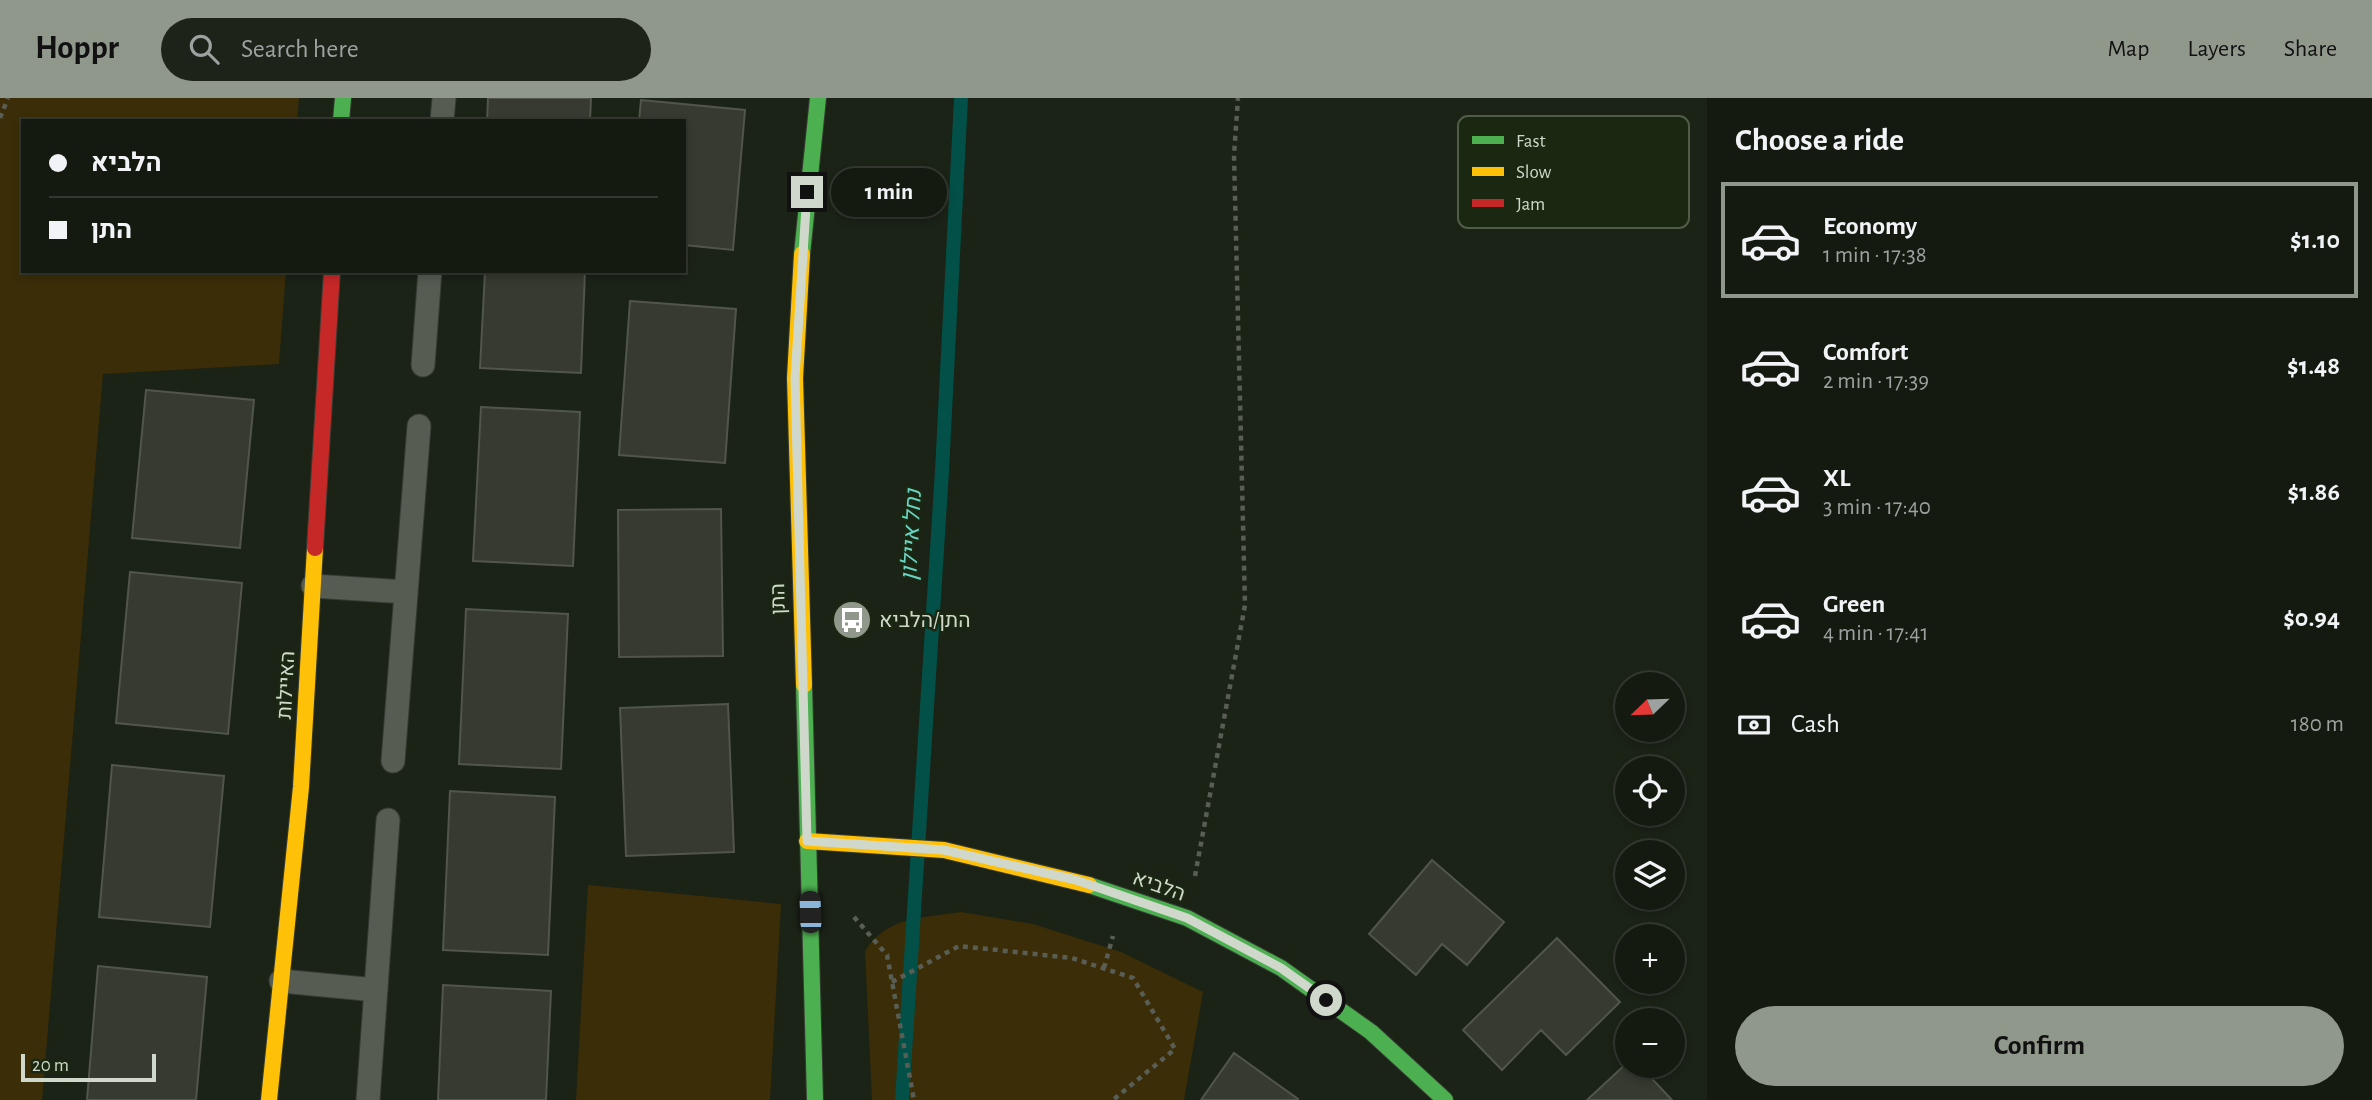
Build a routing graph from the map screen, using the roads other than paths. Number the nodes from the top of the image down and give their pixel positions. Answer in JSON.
{"nodes":[{"id":1,"x":343,"y":98,"type":"edge"},
{"id":2,"x":444,"y":98,"type":"edge"},
{"id":3,"x":818,"y":98,"type":"edge"},
{"id":4,"x":341,"y":119,"type":"edge"},
{"id":5,"x":442,"y":119,"type":"edge"},
{"id":6,"x":332,"y":273,"type":"edge"},
{"id":7,"x":430,"y":273,"type":"edge"},
{"id":8,"x":423,"y":365,"type":"dead end"},
{"id":9,"x":419,"y":426,"type":"dead end"},
{"id":10,"x":313,"y":586,"type":"junction"},
{"id":11,"x":406,"y":592,"type":"junction"},
{"id":12,"x":393,"y":761,"type":"dead end"},
{"id":13,"x":388,"y":820,"type":"dead end"},
{"id":14,"x":807,"y":841,"type":"junction"},
{"id":15,"x":281,"y":981,"type":"junction"},
{"id":16,"x":376,"y":990,"type":"junction"},
{"id":17,"x":269,"y":1100,"type":"edge"},
{"id":18,"x":368,"y":1100,"type":"edge"},
{"id":19,"x":815,"y":1100,"type":"edge"},
{"id":20,"x":1445,"y":1100,"type":"edge"}],
"edges":[{"from":1,"to":4,"type":"street"},
{"from":2,"to":5,"type":"lane"},
{"from":3,"to":14,"type":"street","name":"התן"},
{"from":6,"to":10,"type":"street","name":"האיילות"},
{"from":7,"to":8,"type":"lane"},
{"from":9,"to":11,"type":"lane"},
{"from":10,"to":11,"type":"lane"},
{"from":10,"to":15,"type":"street","name":"האיילות"},
{"from":11,"to":12,"type":"lane"},
{"from":13,"to":16,"type":"lane"},
{"from":14,"to":19,"type":"street","name":"התן"},
{"from":14,"to":20,"type":"street","name":"הלביא"},
{"from":15,"to":16,"type":"lane"},
{"from":15,"to":17,"type":"street","name":"האיילות"},
{"from":16,"to":18,"type":"lane"}]}
